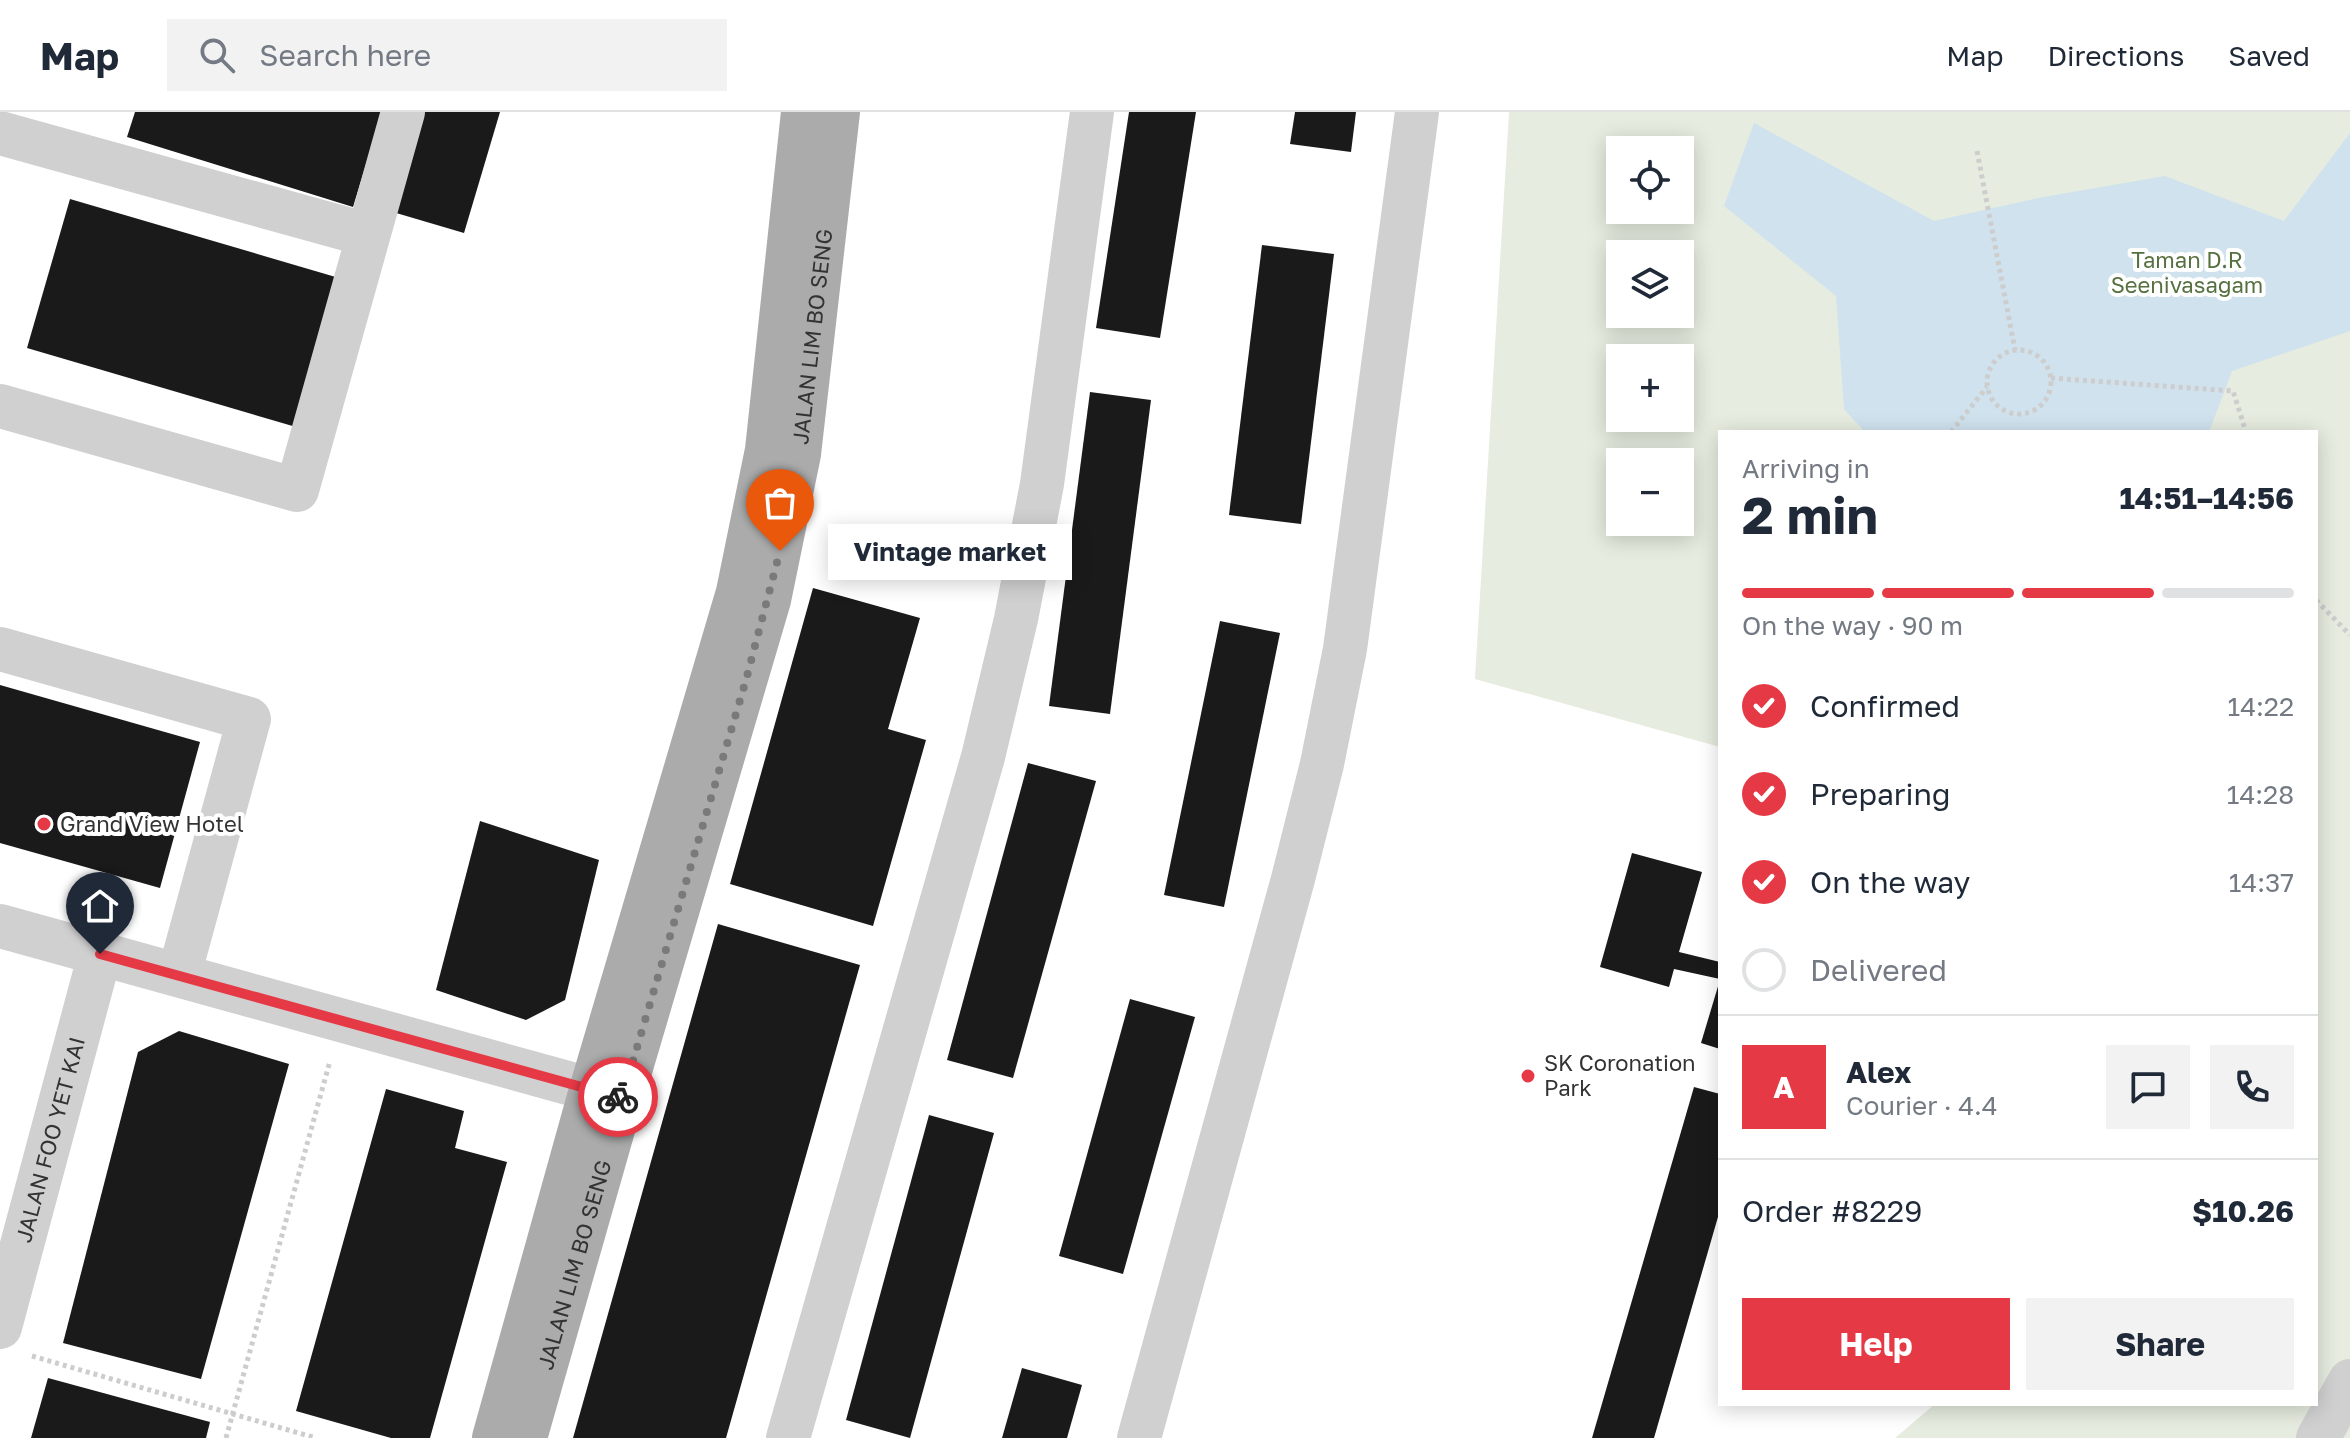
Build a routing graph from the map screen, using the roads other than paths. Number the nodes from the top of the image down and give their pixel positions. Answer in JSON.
{"nodes":[{"id":1,"x":403,"y":112,"type":"edge"},
{"id":2,"x":803,"y":112,"type":"edge"},
{"id":3,"x":838,"y":112,"type":"edge"},
{"id":4,"x":1092,"y":112,"type":"edge"},
{"id":5,"x":1417,"y":112,"type":"edge"},
{"id":6,"x":0,"y":133,"type":"edge"},
{"id":7,"x":368,"y":235,"type":"junction"},
{"id":8,"x":0,"y":406,"type":"edge"},
{"id":9,"x":0,"y":649,"type":"edge"},
{"id":10,"x":0,"y":926,"type":"edge"},
{"id":11,"x":100,"y":954,"type":"junction"},
{"id":12,"x":179,"y":975,"type":"junction"},
{"id":13,"x":607,"y":1094,"type":"junction"},
{"id":14,"x":14,"y":1341,"type":"edge"},
{"id":15,"x":2350,"y":1381,"type":"edge"},
{"id":16,"x":494,"y":1438,"type":"edge"},
{"id":17,"x":525,"y":1438,"type":"edge"},
{"id":18,"x":788,"y":1438,"type":"edge"},
{"id":19,"x":1139,"y":1438,"type":"edge"},
{"id":20,"x":2318,"y":1438,"type":"edge"}],
"edges":[{"from":1,"to":7,"type":"street"},
{"from":2,"to":13,"type":"main road","name":"JALAN LIM BO SENG"},
{"from":3,"to":13,"type":"main road","name":"JALAN LIM BO SENG"},
{"from":4,"to":18,"type":"street"},
{"from":5,"to":19,"type":"street"},
{"from":6,"to":7,"type":"street"},
{"from":7,"to":8,"type":"street"},
{"from":9,"to":12,"type":"street"},
{"from":10,"to":11,"type":"street"},
{"from":11,"to":12,"type":"street"},
{"from":11,"to":14,"type":"street","name":"JALAN FOO YET KAI"},
{"from":12,"to":13,"type":"street"},
{"from":13,"to":16,"type":"main road","name":"JALAN LIM BO SENG"},
{"from":13,"to":17,"type":"main road","name":"JALAN LIM BO SENG"},
{"from":15,"to":20,"type":"street"}]}
